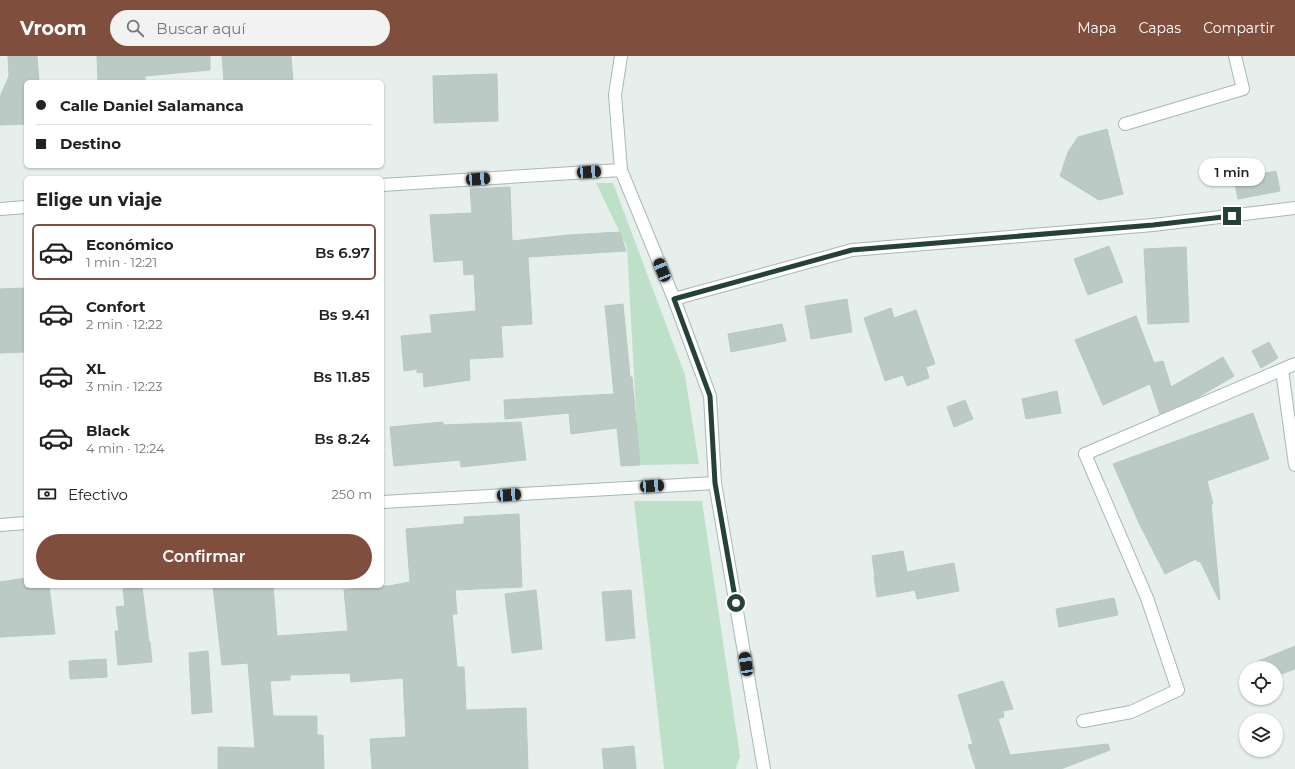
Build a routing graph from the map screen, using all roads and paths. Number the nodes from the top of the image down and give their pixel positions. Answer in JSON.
{"nodes":[{"id":1,"x":622,"y":56,"type":"edge"},
{"id":2,"x":1235,"y":56,"type":"edge"},
{"id":3,"x":1125,"y":124,"type":"dead end"},
{"id":4,"x":621,"y":170,"type":"junction"},
{"id":5,"x":384,"y":185,"type":"edge"},
{"id":6,"x":24,"y":207,"type":"edge"},
{"id":7,"x":1295,"y":208,"type":"edge"},
{"id":8,"x":0,"y":209,"type":"edge"},
{"id":9,"x":674,"y":299,"type":"junction"},
{"id":10,"x":1295,"y":364,"type":"edge"},
{"id":11,"x":1282,"y":370,"type":"junction"},
{"id":12,"x":1295,"y":465,"type":"edge"},
{"id":13,"x":715,"y":483,"type":"junction"},
{"id":14,"x":384,"y":502,"type":"edge"},
{"id":15,"x":24,"y":523,"type":"edge"},
{"id":16,"x":0,"y":525,"type":"edge"},
{"id":17,"x":1084,"y":721,"type":"dead end"},
{"id":18,"x":764,"y":769,"type":"edge"}],
"edges":[{"from":1,"to":4,"type":"street"},
{"from":2,"to":3,"type":"street"},
{"from":4,"to":5,"type":"street"},
{"from":4,"to":9,"type":"street"},
{"from":6,"to":8,"type":"street"},
{"from":7,"to":9,"type":"street"},
{"from":9,"to":13,"type":"street"},
{"from":10,"to":11,"type":"street"},
{"from":11,"to":12,"type":"street"},
{"from":11,"to":17,"type":"street"},
{"from":13,"to":14,"type":"street"},
{"from":13,"to":18,"type":"street"},
{"from":15,"to":16,"type":"street"}]}
